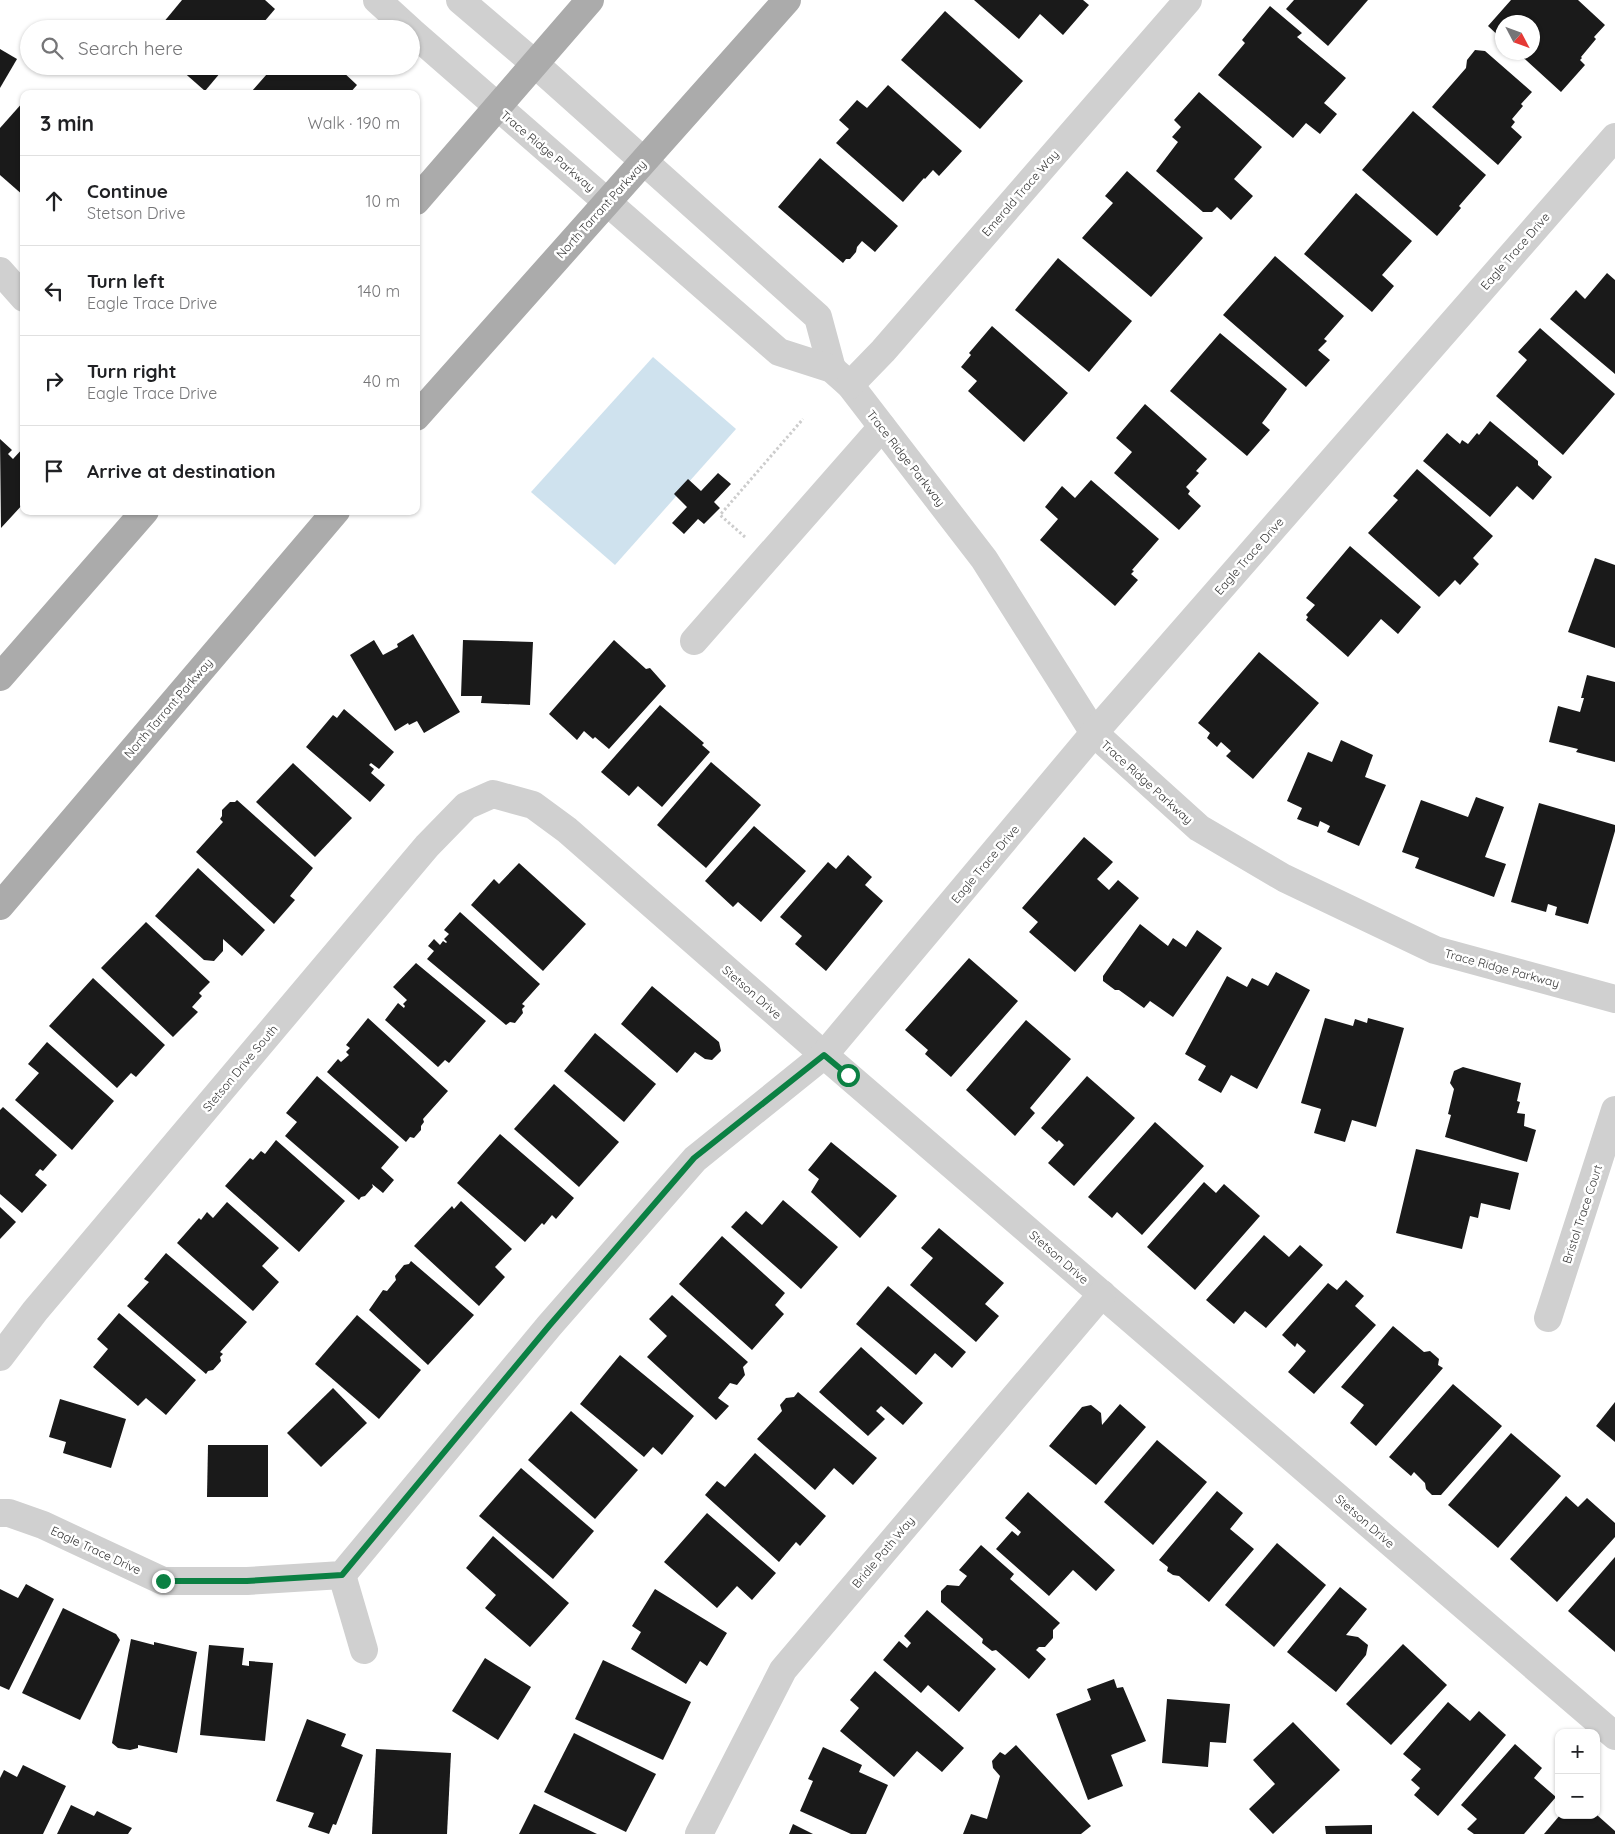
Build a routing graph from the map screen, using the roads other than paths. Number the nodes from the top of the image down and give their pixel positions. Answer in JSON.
{"nodes":[{"id":1,"x":377,"y":0,"type":"edge"},
{"id":2,"x":460,"y":0,"type":"edge"},
{"id":3,"x":590,"y":0,"type":"edge"},
{"id":4,"x":787,"y":0,"type":"edge"},
{"id":5,"x":1188,"y":0,"type":"edge"},
{"id":6,"x":399,"y":20,"type":"edge"},
{"id":7,"x":420,"y":39,"type":"edge"},
{"id":8,"x":535,"y":64,"type":"junction"},
{"id":9,"x":498,"y":108,"type":"junction"},
{"id":10,"x":1615,"y":137,"type":"edge"},
{"id":11,"x":644,"y":161,"type":"junction"},
{"id":12,"x":420,"y":196,"type":"edge"},
{"id":13,"x":608,"y":202,"type":"junction"},
{"id":14,"x":0,"y":271,"type":"edge"},
{"id":15,"x":20,"y":294,"type":"edge"},
{"id":16,"x":841,"y":377,"type":"junction"},
{"id":17,"x":420,"y":413,"type":"edge"},
{"id":18,"x":882,"y":427,"type":"junction"},
{"id":19,"x":142,"y":515,"type":"edge"},
{"id":20,"x":333,"y":515,"type":"edge"},
{"id":21,"x":694,"y":641,"type":"dead end"},
{"id":22,"x":0,"y":677,"type":"edge"},
{"id":23,"x":1094,"y":733,"type":"junction"},
{"id":24,"x":493,"y":794,"type":"joint"},
{"id":25,"x":0,"y":906,"type":"edge"},
{"id":26,"x":1615,"y":999,"type":"edge"},
{"id":27,"x":824,"y":1055,"type":"junction"},
{"id":28,"x":1615,"y":1110,"type":"edge"},
{"id":29,"x":1102,"y":1294,"type":"junction"},
{"id":30,"x":1548,"y":1318,"type":"dead end"},
{"id":31,"x":0,"y":1357,"type":"edge"},
{"id":32,"x":0,"y":1513,"type":"edge"},
{"id":33,"x":342,"y":1575,"type":"junction"},
{"id":34,"x":364,"y":1650,"type":"dead end"},
{"id":35,"x":1615,"y":1736,"type":"edge"},
{"id":36,"x":699,"y":1834,"type":"edge"}],
"edges":[{"from":1,"to":6,"type":"street","name":"Trace Ridge Parkway"},
{"from":2,"to":8,"type":"street","name":"Trace Ridge Parkway"},
{"from":3,"to":8,"type":"main road"},
{"from":4,"to":11,"type":"main road","name":"North Tarrant Parkway"},
{"from":5,"to":16,"type":"street","name":"Emerald Trace Way"},
{"from":7,"to":9,"type":"street","name":"Trace Ridge Parkway"},
{"from":8,"to":9,"type":"main road"},
{"from":8,"to":11,"type":"street","name":"Trace Ridge Parkway"},
{"from":9,"to":12,"type":"main road"},
{"from":9,"to":13,"type":"street","name":"Trace Ridge Parkway"},
{"from":10,"to":23,"type":"street","name":"Eagle Trace Drive"},
{"from":11,"to":13,"type":"main road","name":"North Tarrant Parkway"},
{"from":11,"to":16,"type":"street","name":"Trace Ridge Parkway"},
{"from":13,"to":16,"type":"street","name":"Trace Ridge Parkway"},
{"from":13,"to":17,"type":"main road","name":"North Tarrant Parkway"},
{"from":14,"to":15,"type":"street"},
{"from":16,"to":18,"type":"street","name":"Trace Ridge Parkway"},
{"from":18,"to":21,"type":"street"},
{"from":18,"to":23,"type":"street","name":"Trace Ridge Parkway"},
{"from":19,"to":22,"type":"main road"},
{"from":20,"to":25,"type":"main road","name":"North Tarrant Parkway"},
{"from":23,"to":26,"type":"street","name":"Trace Ridge Parkway"},
{"from":23,"to":27,"type":"street","name":"Eagle Trace Drive"},
{"from":24,"to":27,"type":"street","name":"Stetson Drive"},
{"from":24,"to":31,"type":"street","name":"Stetson Drive South"},
{"from":27,"to":29,"type":"street","name":"Stetson Drive"},
{"from":27,"to":33,"type":"street","name":"Eagle Trace Drive"},
{"from":28,"to":30,"type":"street","name":"Bristol Trace Court"},
{"from":29,"to":35,"type":"street","name":"Stetson Drive"},
{"from":29,"to":36,"type":"street","name":"Bridle Path Way"},
{"from":32,"to":33,"type":"street","name":"Eagle Trace Drive"},
{"from":33,"to":34,"type":"street"}]}
